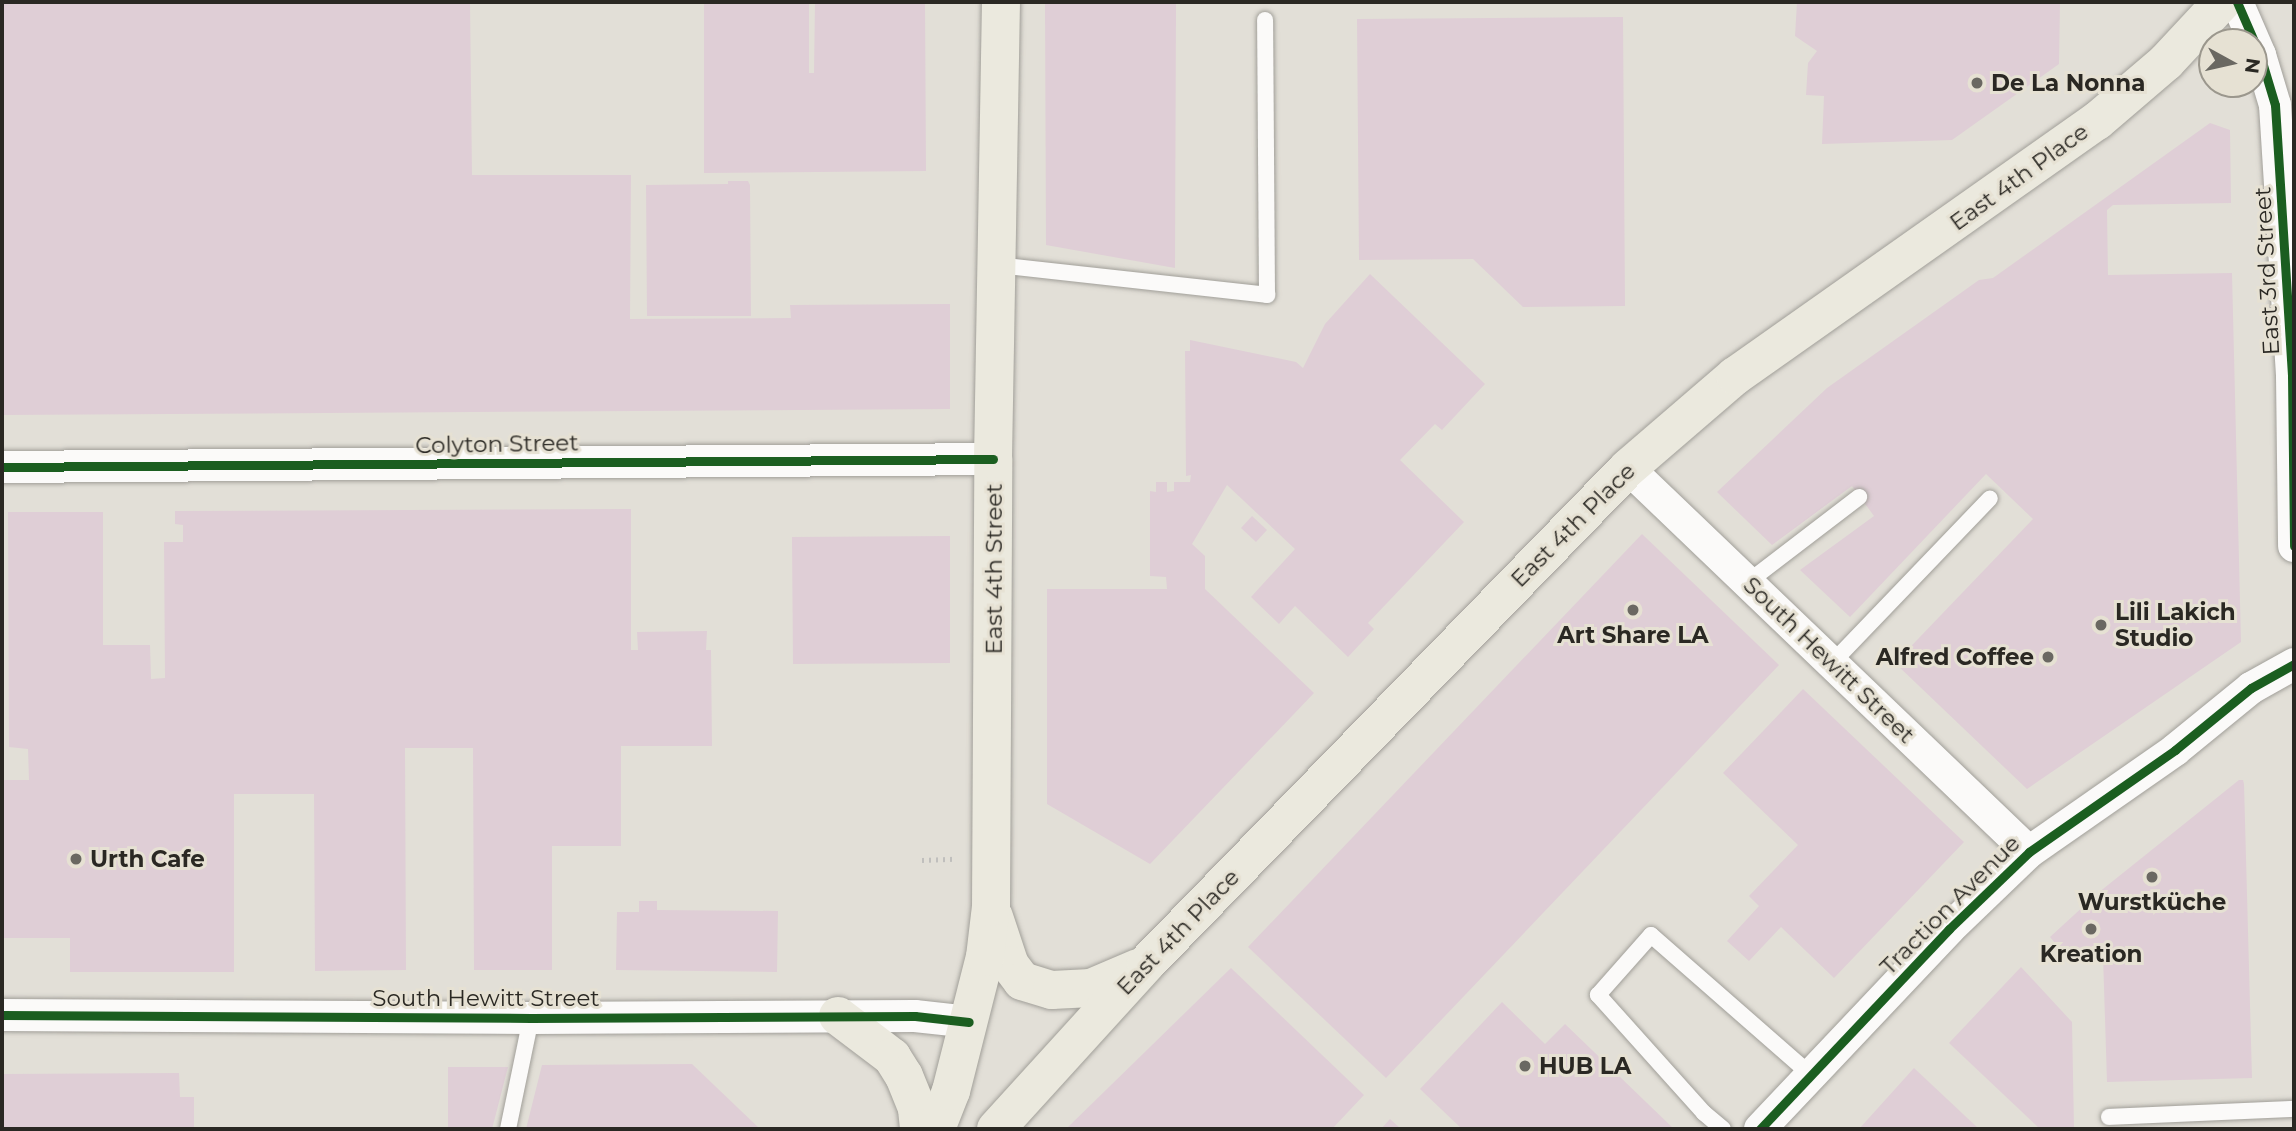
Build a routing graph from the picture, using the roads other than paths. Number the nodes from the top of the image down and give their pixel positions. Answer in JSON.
{"nodes":[{"id":1,"x":1001,"y":2,"type":"edge"},
{"id":2,"x":2222,"y":2,"type":"edge"},
{"id":3,"x":2237,"y":2,"type":"edge"},
{"id":4,"x":1265,"y":20,"type":"dead end"},
{"id":5,"x":997,"y":265,"type":"junction"},
{"id":6,"x":2293,"y":376,"type":"edge"},
{"id":7,"x":993,"y":459,"type":"junction"},
{"id":8,"x":2,"y":467,"type":"edge"},
{"id":9,"x":1628,"y":468,"type":"junction"},
{"id":10,"x":1859,"y":497,"type":"dead end"},
{"id":11,"x":1990,"y":498,"type":"dead end"},
{"id":12,"x":2294,"y":546,"type":"edge"},
{"id":13,"x":1748,"y":582,"type":"junction"},
{"id":14,"x":1832,"y":663,"type":"junction"},
{"id":15,"x":2294,"y":664,"type":"edge"},
{"id":16,"x":2029,"y":852,"type":"junction"},
{"id":17,"x":991,"y":907,"type":"junction"},
{"id":18,"x":1146,"y":964,"type":"junction"},
{"id":19,"x":2,"y":1015,"type":"edge"},
{"id":20,"x":838,"y":1016,"type":"junction"},
{"id":21,"x":531,"y":1018,"type":"junction"},
{"id":22,"x":969,"y":1022,"type":"junction"},
{"id":23,"x":1811,"y":1075,"type":"junction"},
{"id":24,"x":2294,"y":1109,"type":"edge"},
{"id":25,"x":2109,"y":1117,"type":"dead end"},
{"id":26,"x":508,"y":1129,"type":"edge"},
{"id":27,"x":919,"y":1129,"type":"edge"},
{"id":28,"x":936,"y":1129,"type":"edge"},
{"id":29,"x":996,"y":1129,"type":"edge"},
{"id":30,"x":1723,"y":1129,"type":"edge"},
{"id":31,"x":1760,"y":1129,"type":"edge"}],
"edges":[{"from":1,"to":5,"type":"main road","name":"East 4th Street"},
{"from":2,"to":9,"type":"main road","name":"East 4th Place"},
{"from":3,"to":6,"type":"street","name":"East 3rd Street"},
{"from":4,"to":5,"type":"lane"},
{"from":5,"to":7,"type":"main road","name":"East 4th Street"},
{"from":6,"to":12,"type":"street","name":"East 3rd Street"},
{"from":7,"to":8,"type":"street","name":"Colyton Street"},
{"from":7,"to":17,"type":"main road","name":"East 4th Street"},
{"from":9,"to":13,"type":"street","name":"South Hewitt Street"},
{"from":9,"to":18,"type":"main road","name":"East 4th Place"},
{"from":10,"to":13,"type":"lane"},
{"from":11,"to":14,"type":"lane"},
{"from":13,"to":14,"type":"street","name":"South Hewitt Street"},
{"from":14,"to":16,"type":"street","name":"South Hewitt Street"},
{"from":15,"to":16,"type":"street","name":"Traction Avenue"},
{"from":16,"to":23,"type":"street","name":"Traction Avenue"},
{"from":17,"to":18,"type":"main road"},
{"from":17,"to":22,"type":"main road","name":"East 4th Street"},
{"from":18,"to":29,"type":"main road","name":"East 4th Place"},
{"from":19,"to":21,"type":"street","name":"South Hewitt Street"},
{"from":20,"to":21,"type":"street","name":"South Hewitt Street"},
{"from":20,"to":22,"type":"street","name":"South Hewitt Street"},
{"from":20,"to":27,"type":"main road"},
{"from":21,"to":26,"type":"lane"},
{"from":22,"to":28,"type":"main road","name":"East 4th Street"},
{"from":23,"to":30,"type":"lane"},
{"from":23,"to":31,"type":"street","name":"Traction Avenue"},
{"from":24,"to":25,"type":"lane"}]}
